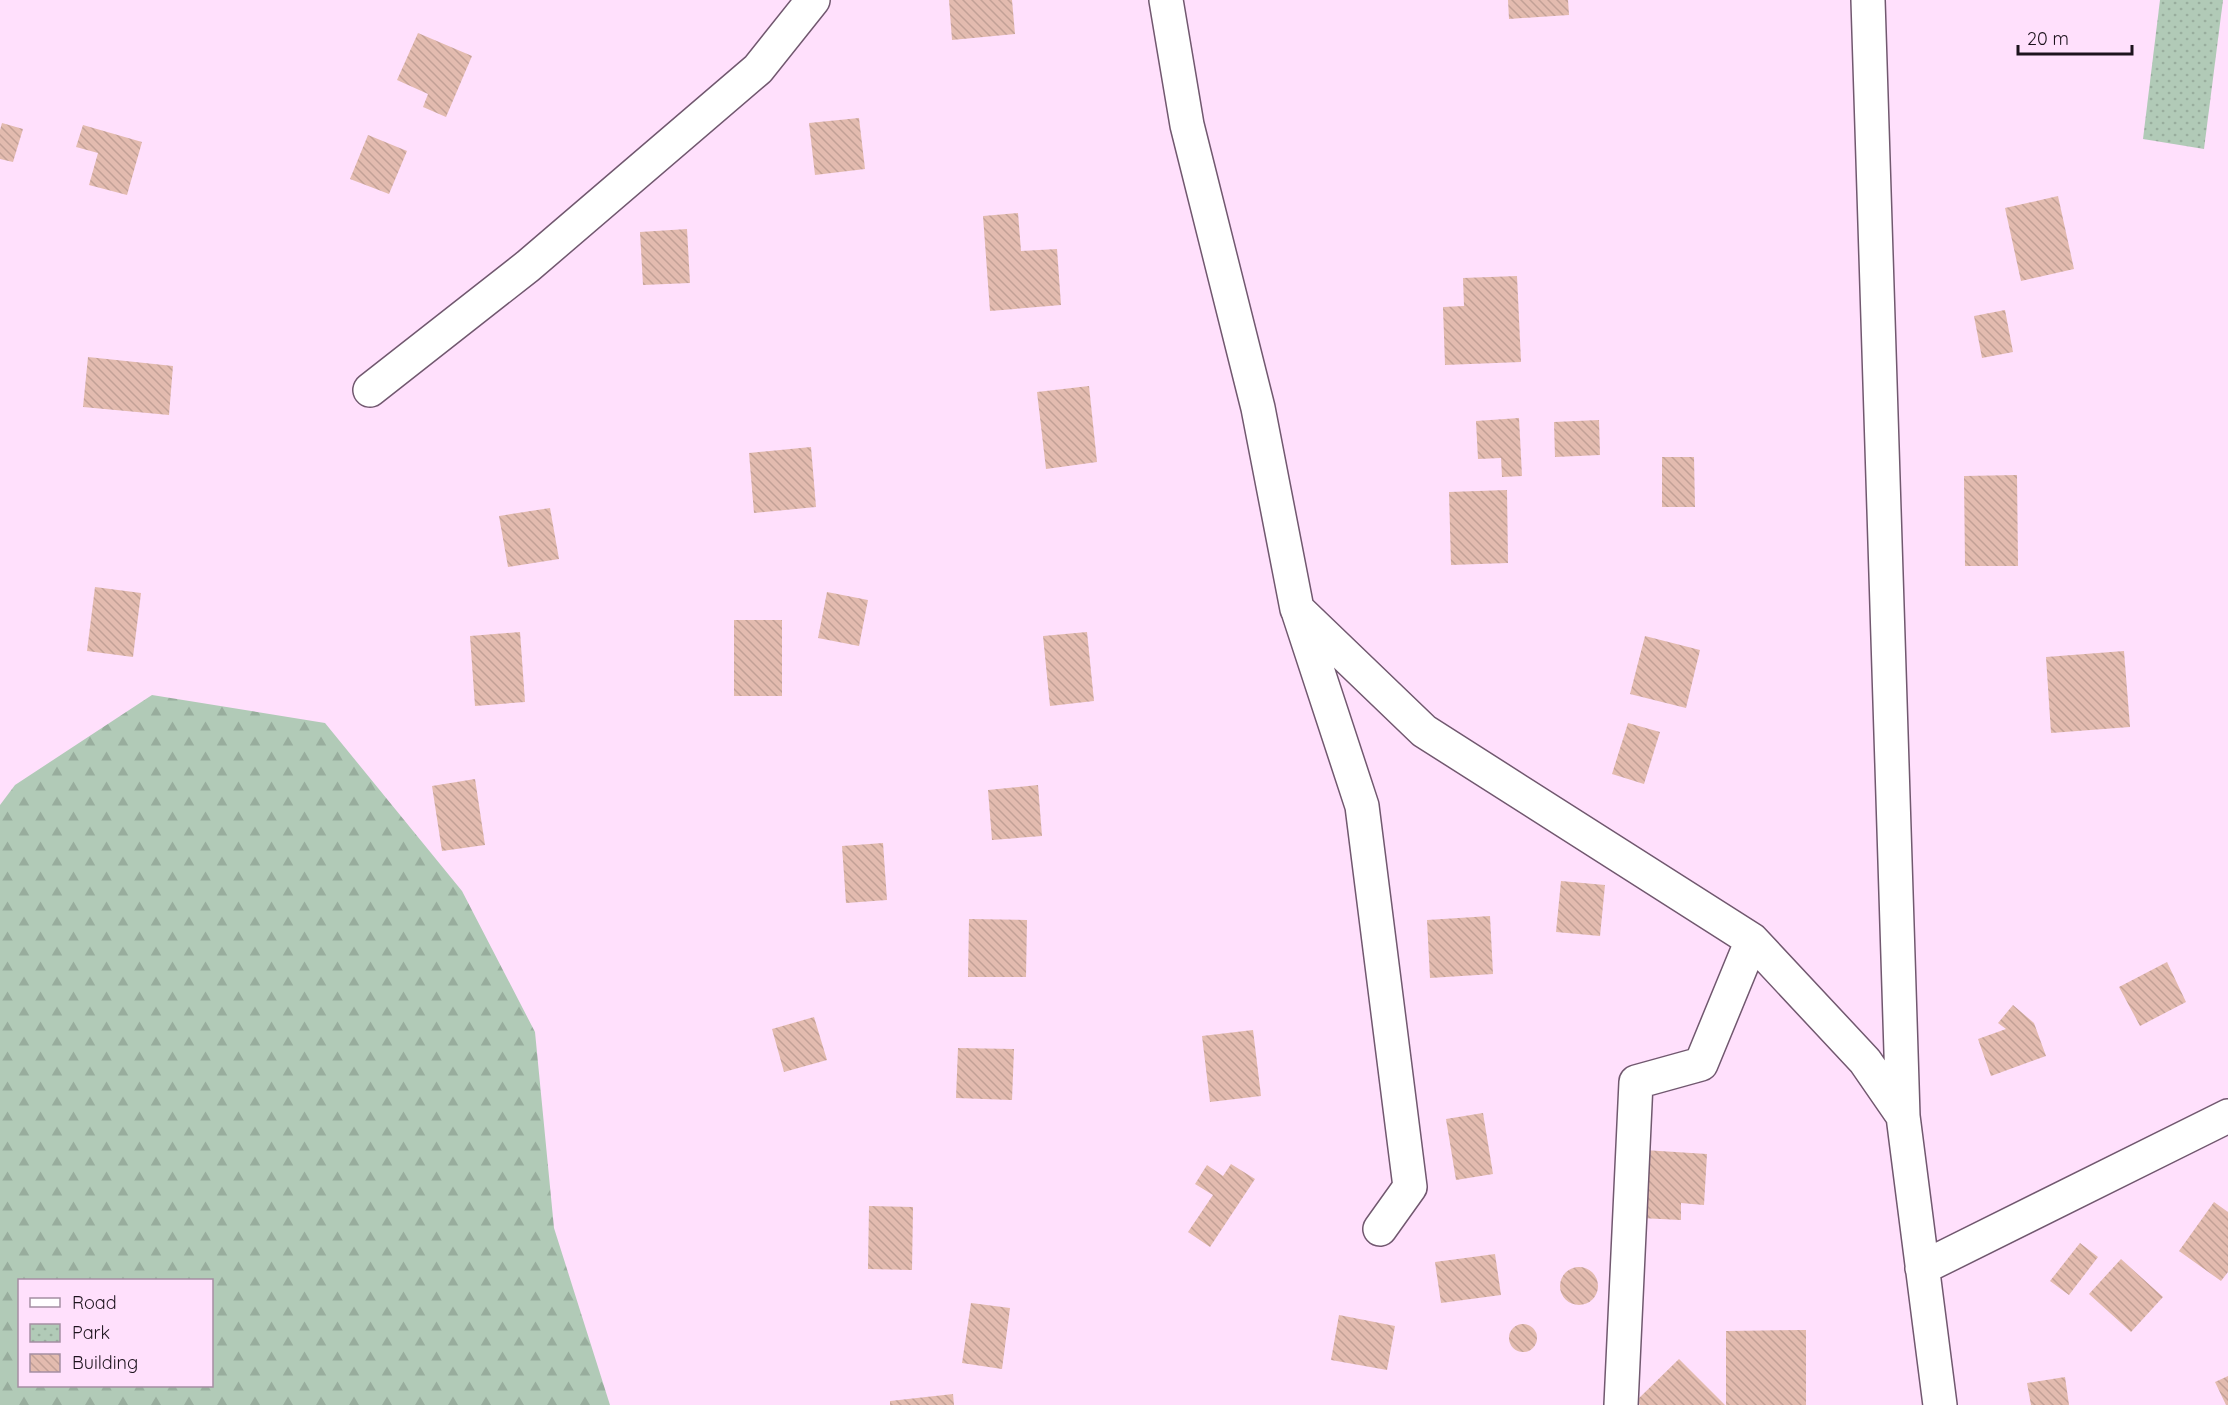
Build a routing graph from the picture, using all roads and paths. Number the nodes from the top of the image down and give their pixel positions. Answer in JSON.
{"nodes":[{"id":1,"x":813,"y":0,"type":"edge"},
{"id":2,"x":1166,"y":0,"type":"edge"},
{"id":3,"x":1868,"y":0,"type":"edge"},
{"id":4,"x":370,"y":390,"type":"dead end"},
{"id":5,"x":1297,"y":609,"type":"junction"},
{"id":6,"x":1752,"y":940,"type":"junction"},
{"id":7,"x":1903,"y":1116,"type":"junction"},
{"id":8,"x":2228,"y":1116,"type":"edge"},
{"id":9,"x":1380,"y":1229,"type":"dead end"},
{"id":10,"x":1922,"y":1268,"type":"junction"},
{"id":11,"x":1621,"y":1405,"type":"edge"},
{"id":12,"x":1940,"y":1405,"type":"edge"}],
"edges":[{"from":1,"to":4,"type":"street"},
{"from":2,"to":5,"type":"street"},
{"from":3,"to":7,"type":"street"},
{"from":5,"to":6,"type":"street"},
{"from":5,"to":9,"type":"street"},
{"from":6,"to":7,"type":"street"},
{"from":6,"to":11,"type":"street"},
{"from":7,"to":10,"type":"street"},
{"from":8,"to":10,"type":"street"},
{"from":10,"to":12,"type":"street"}]}
